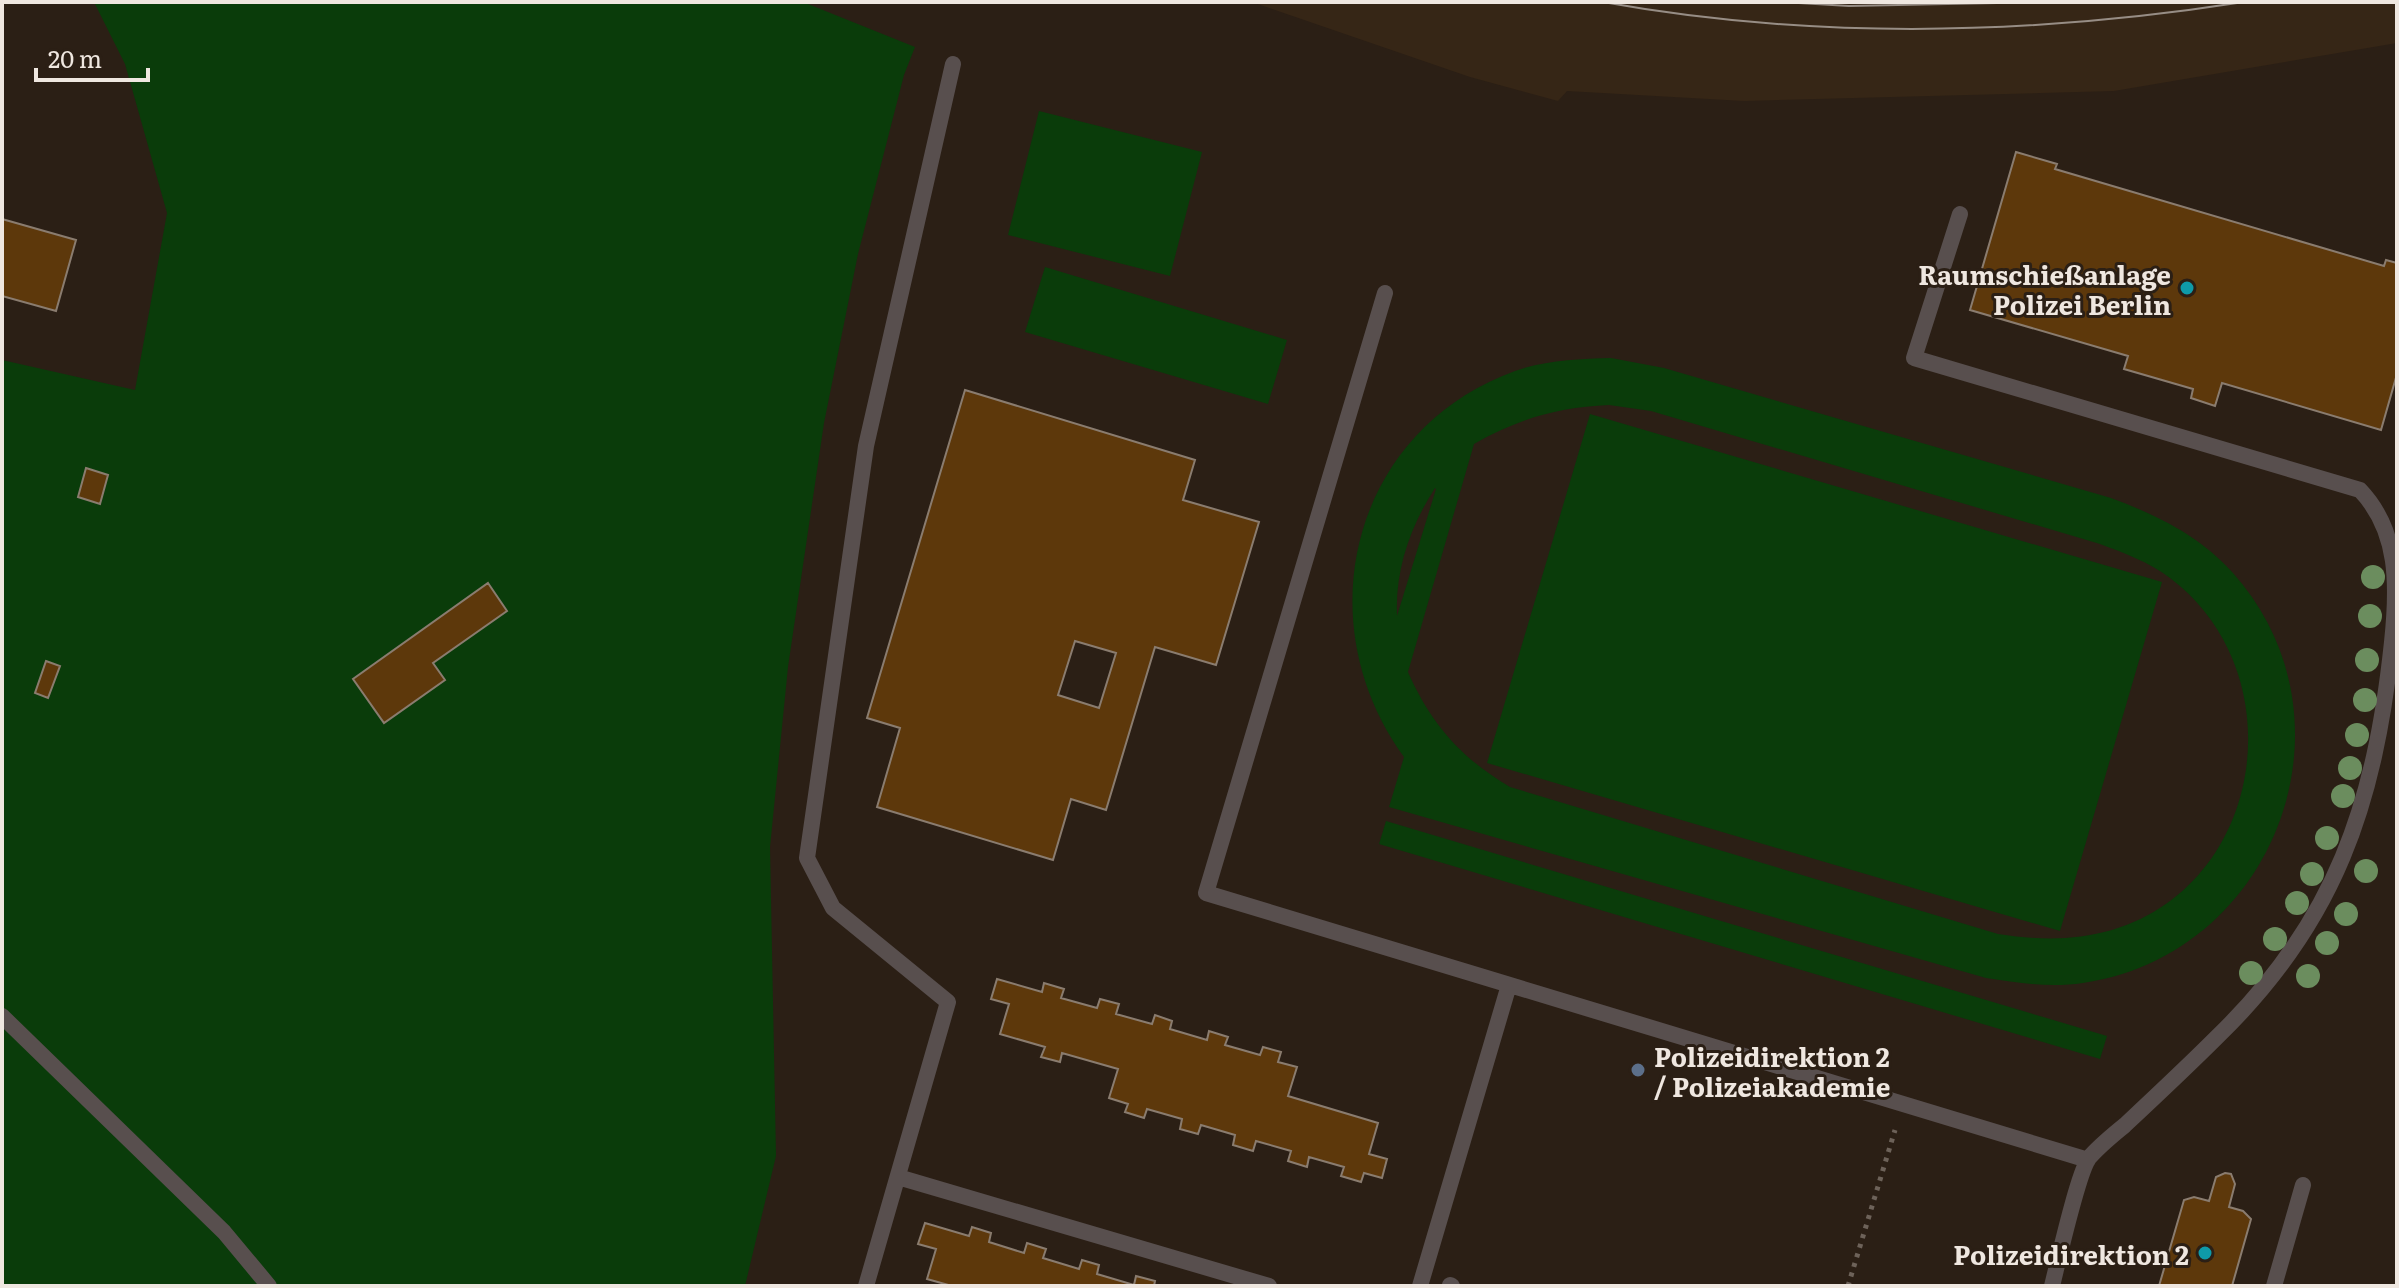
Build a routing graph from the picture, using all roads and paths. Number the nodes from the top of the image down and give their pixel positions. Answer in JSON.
{"nodes":[{"id":1,"x":953,"y":64,"type":"dead end"},
{"id":2,"x":1960,"y":214,"type":"dead end"},
{"id":3,"x":1385,"y":293,"type":"dead end"},
{"id":4,"x":1509,"y":985,"type":"junction"},
{"id":5,"x":2,"y":1016,"type":"edge"},
{"id":6,"x":1903,"y":1104,"type":"junction"},
{"id":7,"x":2088,"y":1160,"type":"junction"},
{"id":8,"x":898,"y":1177,"type":"junction"},
{"id":9,"x":2303,"y":1185,"type":"dead end"},
{"id":10,"x":269,"y":1286,"type":"edge"},
{"id":11,"x":866,"y":1286,"type":"edge"},
{"id":12,"x":1269,"y":1286,"type":"edge"},
{"id":13,"x":1420,"y":1286,"type":"edge"},
{"id":14,"x":1848,"y":1286,"type":"edge"},
{"id":15,"x":2052,"y":1286,"type":"edge"},
{"id":16,"x":2274,"y":1286,"type":"edge"}],
"edges":[{"from":1,"to":8,"type":"lane"},
{"from":2,"to":7,"type":"lane"},
{"from":3,"to":4,"type":"lane"},
{"from":4,"to":6,"type":"lane"},
{"from":4,"to":13,"type":"lane"},
{"from":5,"to":10,"type":"lane"},
{"from":6,"to":7,"type":"lane"},
{"from":6,"to":14,"type":"path"},
{"from":7,"to":15,"type":"lane"},
{"from":8,"to":11,"type":"lane"},
{"from":8,"to":12,"type":"lane"},
{"from":9,"to":16,"type":"lane"}]}
